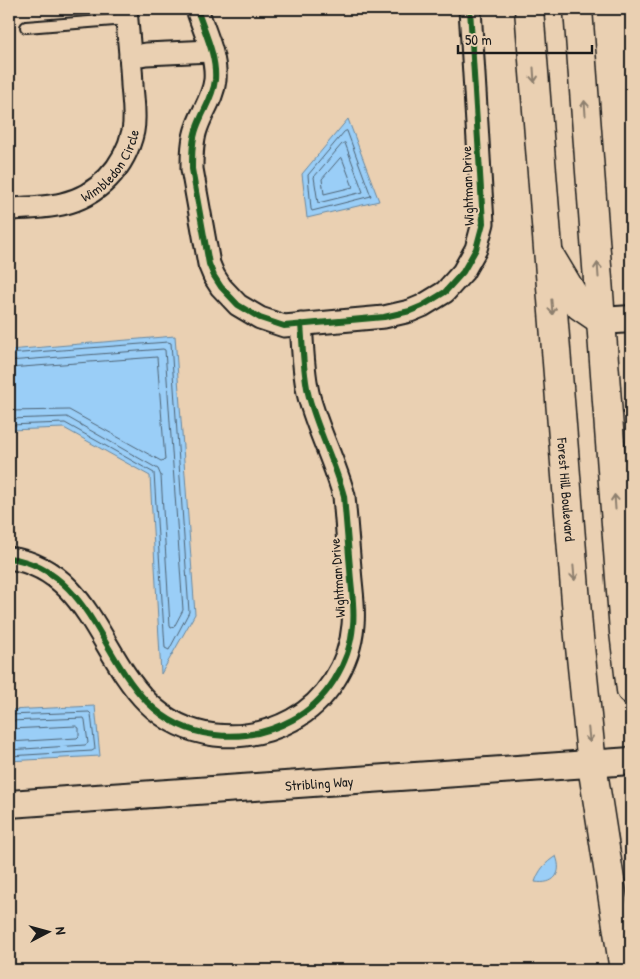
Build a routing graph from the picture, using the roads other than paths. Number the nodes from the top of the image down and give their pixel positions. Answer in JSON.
{"nodes":[{"id":1,"x":197,"y":9,"type":"edge"},
{"id":2,"x":470,"y":9,"type":"edge"},
{"id":3,"x":529,"y":9,"type":"edge"},
{"id":4,"x":578,"y":9,"type":"edge"},
{"id":5,"x":127,"y":14,"type":"edge"},
{"id":6,"x":26,"y":27,"type":"dead end"},
{"id":7,"x":211,"y":51,"type":"junction"},
{"id":8,"x":130,"y":57,"type":"junction"},
{"id":9,"x":9,"y":209,"type":"edge"},
{"id":10,"x":548,"y":253,"type":"junction"},
{"id":11,"x":631,"y":319,"type":"edge"},
{"id":12,"x":602,"y":321,"type":"junction"},
{"id":13,"x":301,"y":324,"type":"junction"},
{"id":14,"x":9,"y":558,"type":"edge"},
{"id":15,"x":631,"y":690,"type":"edge"},
{"id":16,"x":631,"y":761,"type":"edge"},
{"id":17,"x":592,"y":765,"type":"junction"},
{"id":18,"x":9,"y":804,"type":"edge"},
{"id":19,"x":624,"y":970,"type":"edge"}],
"edges":[{"from":1,"to":7,"type":"street","name":"Wightman Drive"},
{"from":2,"to":13,"type":"street","name":"Wightman Drive"},
{"from":3,"to":10,"type":"main road","name":"Forest Hill Boulevard","one_way":true},
{"from":12,"to":4,"type":"main road","one_way":true},
{"from":5,"to":6,"type":"lane"},
{"from":5,"to":8,"type":"street","name":"Wimbledon Circle"},
{"from":7,"to":8,"type":"street"},
{"from":7,"to":13,"type":"street","name":"Wightman Drive"},
{"from":8,"to":9,"type":"street","name":"Wimbledon Circle"},
{"from":10,"to":12,"type":"main road"},
{"from":10,"to":17,"type":"main road","name":"Forest Hill Boulevard","one_way":true},
{"from":11,"to":12,"type":"street"},
{"from":15,"to":12,"type":"main road","one_way":true},
{"from":13,"to":14,"type":"street","name":"Wightman Drive"},
{"from":16,"to":17,"type":"street","name":"Stribling Way"},
{"from":17,"to":18,"type":"street","name":"Stribling Way"},
{"from":17,"to":19,"type":"main road","name":"Forest Hill Boulevard"}]}
